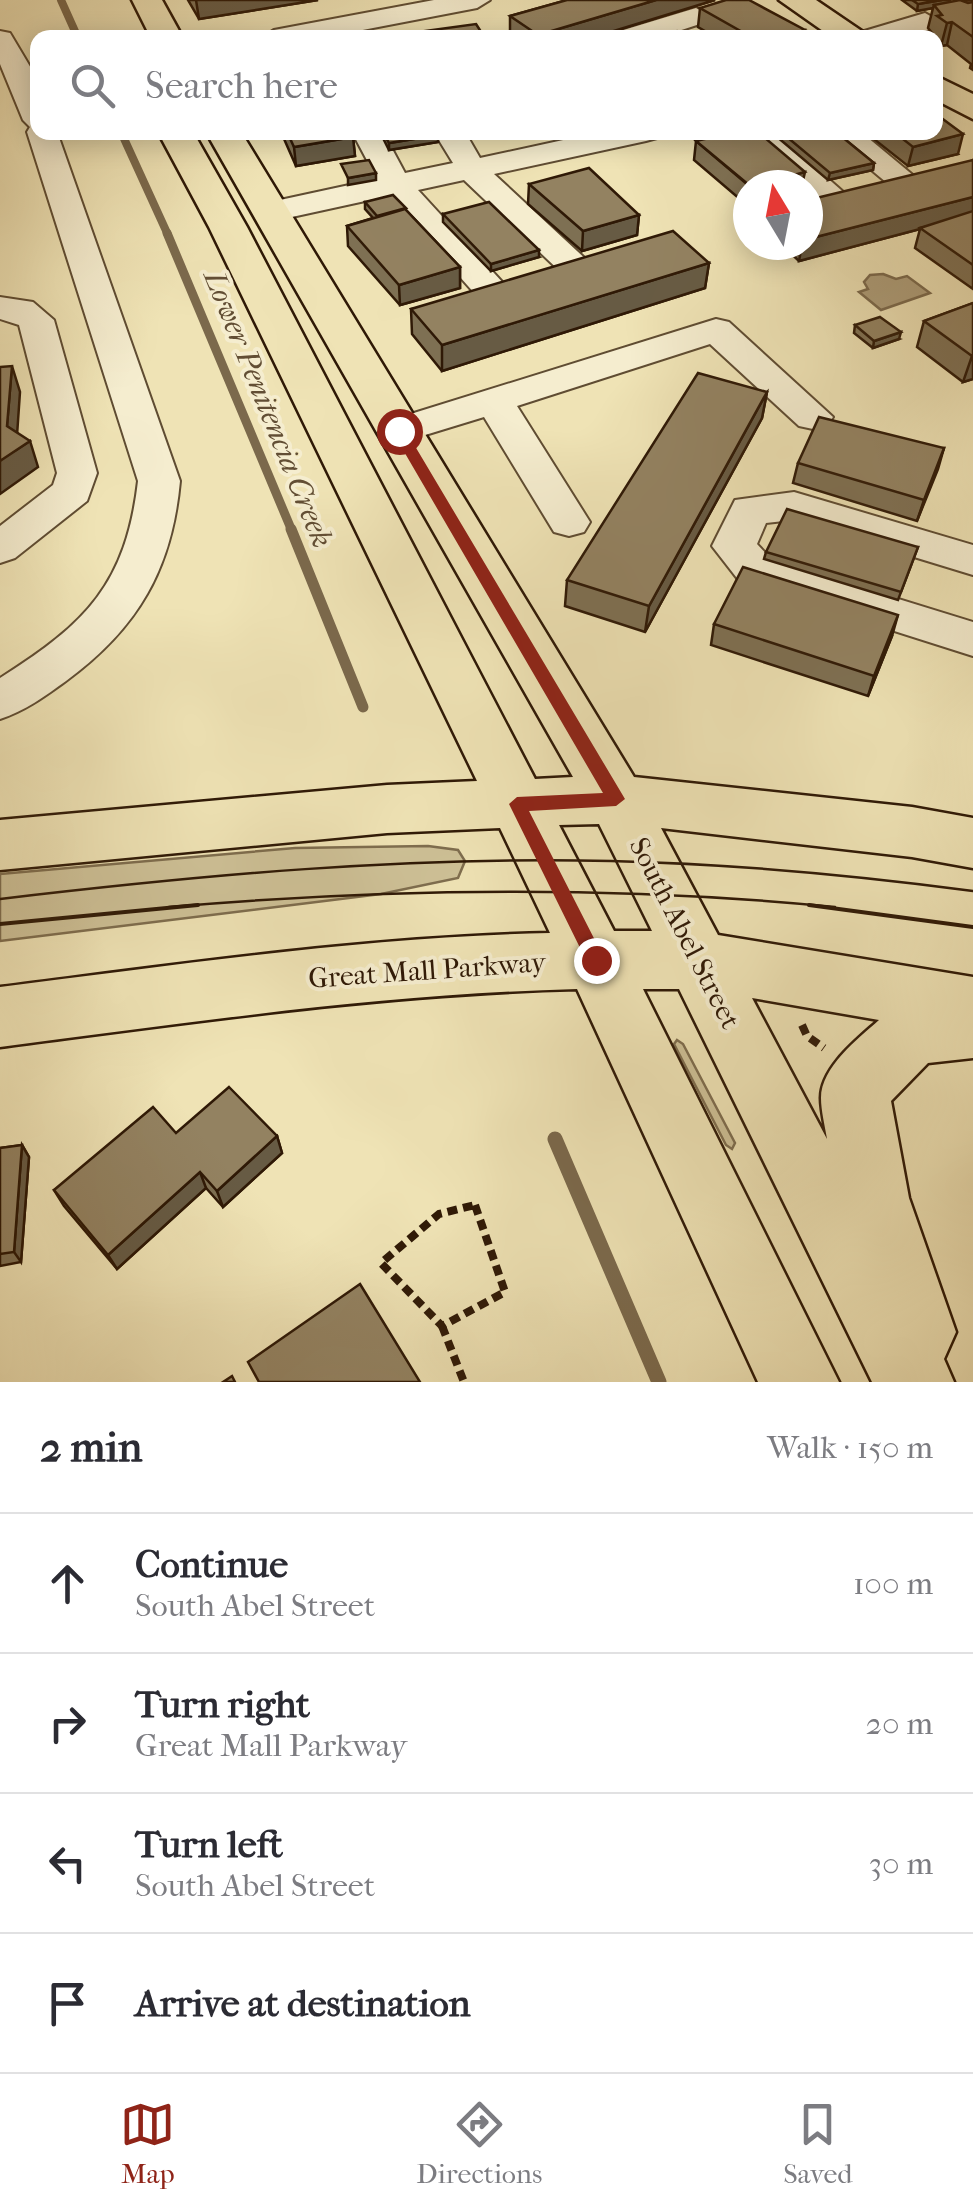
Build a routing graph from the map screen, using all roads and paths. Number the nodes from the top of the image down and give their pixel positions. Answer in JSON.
{"nodes":[{"id":1,"x":147,"y":0,"type":"edge"},
{"id":2,"x":475,"y":0,"type":"edge"},
{"id":3,"x":794,"y":0,"type":"edge"},
{"id":4,"x":924,"y":21,"type":"dead end"},
{"id":5,"x":164,"y":30,"type":"edge"},
{"id":6,"x":316,"y":30,"type":"edge"},
{"id":7,"x":843,"y":30,"type":"edge"},
{"id":8,"x":896,"y":30,"type":"edge"},
{"id":9,"x":0,"y":39,"type":"edge"},
{"id":10,"x":943,"y":90,"type":"edge"},
{"id":11,"x":30,"y":97,"type":"edge"},
{"id":12,"x":973,"y":109,"type":"edge"},
{"id":13,"x":45,"y":140,"type":"edge"},
{"id":14,"x":183,"y":140,"type":"edge"},
{"id":15,"x":225,"y":140,"type":"edge"},
{"id":16,"x":371,"y":140,"type":"edge"},
{"id":17,"x":454,"y":140,"type":"edge"},
{"id":18,"x":610,"y":140,"type":"edge"},
{"id":19,"x":764,"y":140,"type":"edge"},
{"id":20,"x":852,"y":140,"type":"edge"},
{"id":21,"x":473,"y":170,"type":"junction"},
{"id":22,"x":792,"y":170,"type":"edge"},
{"id":23,"x":943,"y":172,"type":"edge"},
{"id":24,"x":904,"y":180,"type":"junction"},
{"id":25,"x":397,"y":187,"type":"junction"},
{"id":26,"x":823,"y":200,"type":"edge"},
{"id":27,"x":256,"y":218,"type":"junction"},
{"id":28,"x":614,"y":260,"type":"edge"},
{"id":29,"x":523,"y":288,"type":"junction"},
{"id":30,"x":0,"y":308,"type":"edge"},
{"id":31,"x":495,"y":402,"type":"junction"},
{"id":32,"x":813,"y":417,"type":"dead end"},
{"id":33,"x":399,"y":431,"type":"junction"},
{"id":34,"x":569,"y":522,"type":"dead end"},
{"id":35,"x":0,"y":548,"type":"edge"},
{"id":36,"x":973,"y":560,"type":"edge"},
{"id":37,"x":973,"y":639,"type":"edge"},
{"id":38,"x":0,"y":701,"type":"edge"},
{"id":39,"x":616,"y":799,"type":"junction"},
{"id":40,"x":517,"y":804,"type":"junction"},
{"id":41,"x":973,"y":843,"type":"edge"},
{"id":42,"x":0,"y":845,"type":"edge"},
{"id":43,"x":596,"y":960,"type":"junction"},
{"id":44,"x":700,"y":960,"type":"junction"},
{"id":45,"x":973,"y":1007,"type":"edge"},
{"id":46,"x":0,"y":1017,"type":"edge"},
{"id":47,"x":799,"y":1020,"type":"dead end"},
{"id":48,"x":973,"y":1028,"type":"edge"},
{"id":49,"x":834,"y":1055,"type":"dead end"},
{"id":50,"x":442,"y":1326,"type":"junction"},
{"id":51,"x":464,"y":1382,"type":"edge"},
{"id":52,"x":800,"y":1382,"type":"edge"},
{"id":53,"x":914,"y":1382,"type":"edge"},
{"id":54,"x":934,"y":1382,"type":"edge"}],
"edges":[{"from":1,"to":5,"type":"main road"},
{"from":2,"to":6,"type":"street"},
{"from":3,"to":7,"type":"main road"},
{"from":4,"to":8,"type":"street"},
{"from":9,"to":11,"type":"street"},
{"from":10,"to":12,"type":"main road"},
{"from":13,"to":38,"type":"street"},
{"from":14,"to":27,"type":"main road","name":"South Abel Street"},
{"from":15,"to":27,"type":"main road","name":"South Abel Street"},
{"from":16,"to":25,"type":"street"},
{"from":17,"to":21,"type":"street"},
{"from":18,"to":21,"type":"street"},
{"from":19,"to":22,"type":"street"},
{"from":20,"to":24,"type":"street"},
{"from":21,"to":25,"type":"street"},
{"from":21,"to":29,"type":"street"},
{"from":23,"to":24,"type":"street"},
{"from":24,"to":26,"type":"street"},
{"from":25,"to":27,"type":"street"},
{"from":25,"to":29,"type":"street"},
{"from":27,"to":33,"type":"main road","name":"South Abel Street"},
{"from":27,"to":40,"type":"main road","name":"South Abel Street"},
{"from":28,"to":29,"type":"street"},
{"from":30,"to":35,"type":"street"},
{"from":31,"to":32,"type":"street"},
{"from":31,"to":33,"type":"street"},
{"from":31,"to":34,"type":"street"},
{"from":33,"to":39,"type":"main road","name":"South Abel Street"},
{"from":36,"to":37,"type":"street"},
{"from":39,"to":40,"type":"main road"},
{"from":39,"to":41,"type":"main road"},
{"from":39,"to":44,"type":"main road","name":"South Abel Street"},
{"from":40,"to":42,"type":"main road"},
{"from":40,"to":43,"type":"main road","name":"South Abel Street"},
{"from":43,"to":44,"type":"main road","name":"Great Mall Parkway"},
{"from":43,"to":46,"type":"main road","name":"Great Mall Parkway"},
{"from":43,"to":52,"type":"main road","name":"South Abel Street"},
{"from":44,"to":45,"type":"main road","name":"Great Mall Parkway"},
{"from":44,"to":53,"type":"main road","name":"South Abel Street"},
{"from":47,"to":49,"type":"path"},
{"from":48,"to":54,"type":"main road"},
{"from":50,"to":50,"type":"path"},
{"from":50,"to":51,"type":"path"}]}
